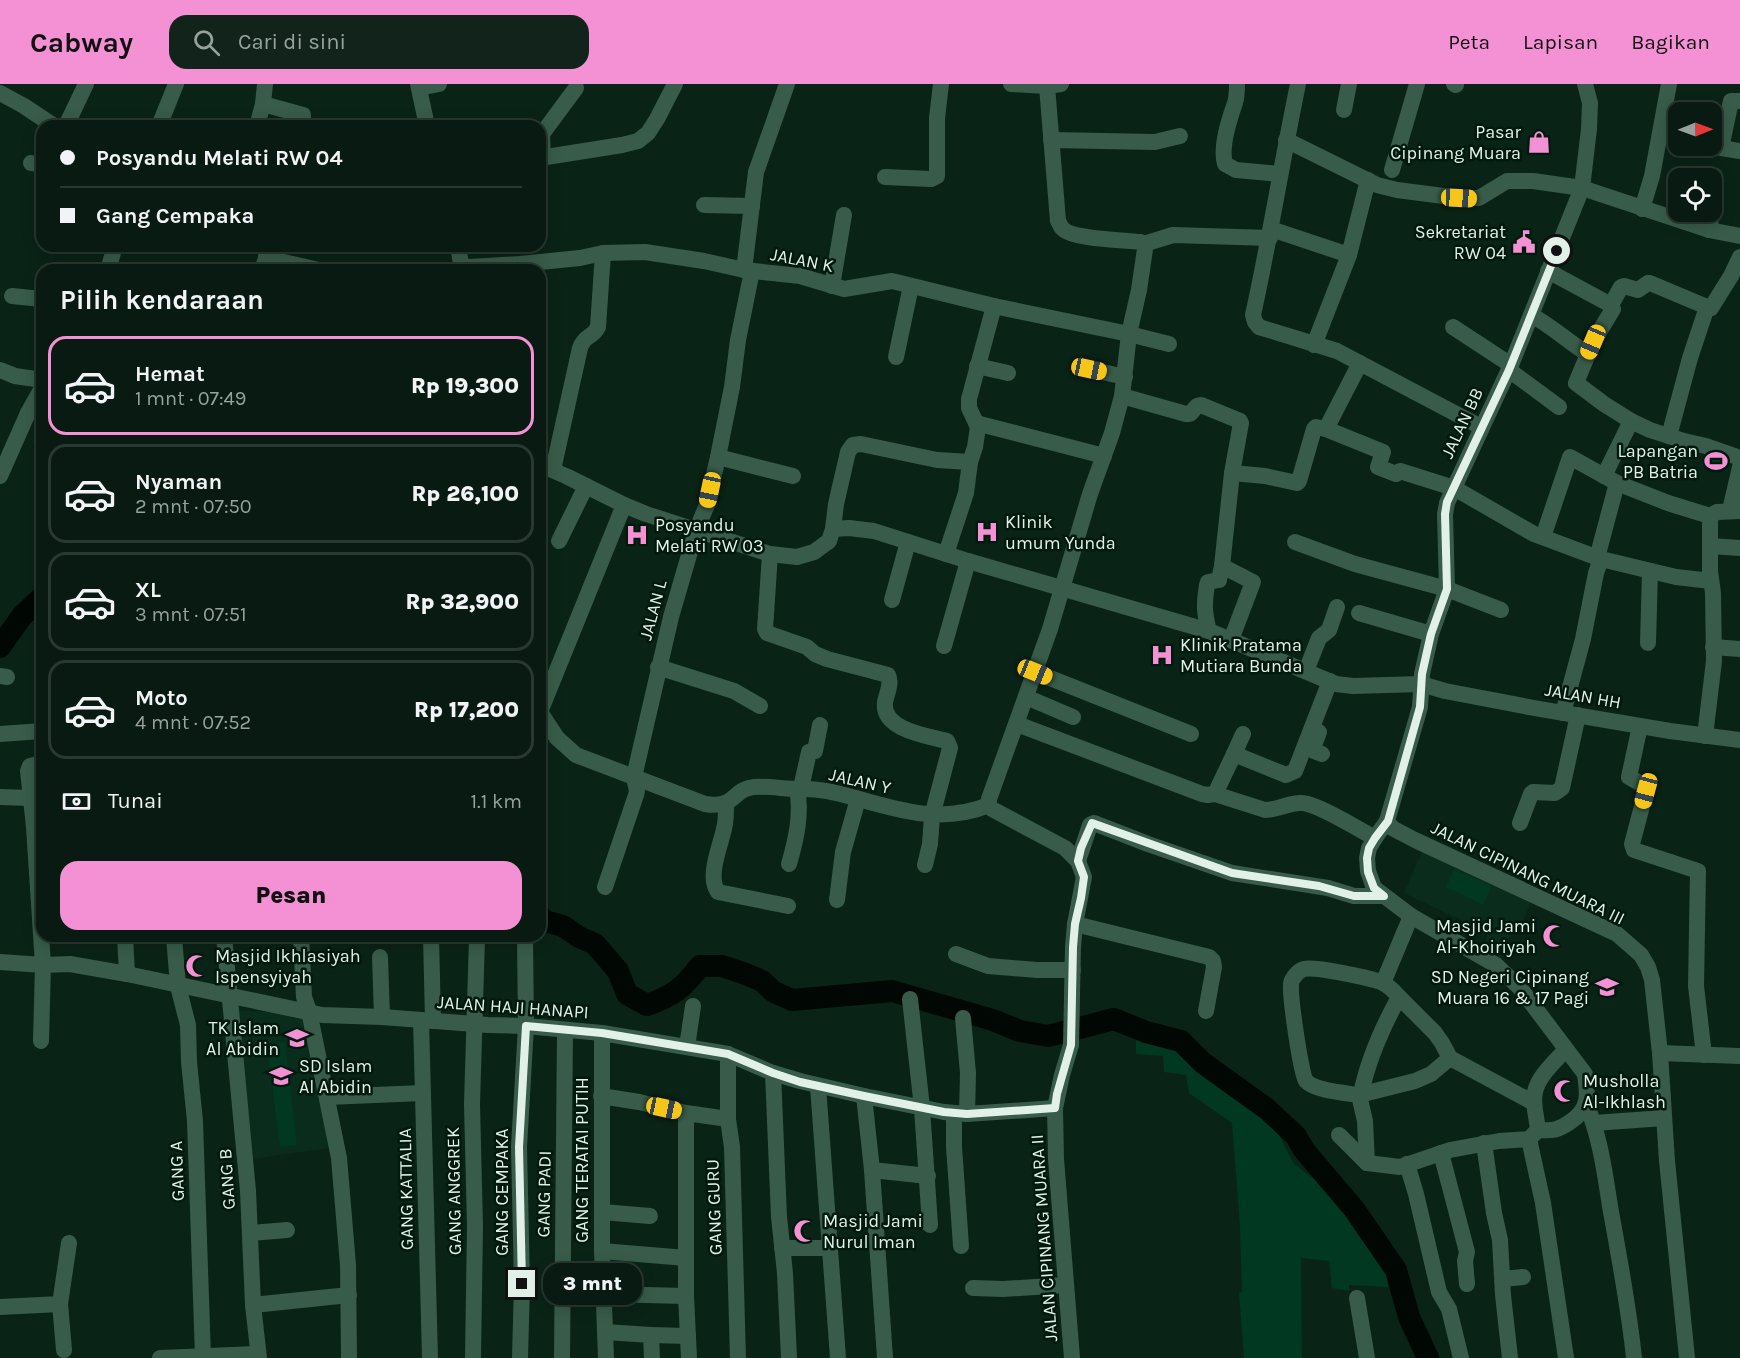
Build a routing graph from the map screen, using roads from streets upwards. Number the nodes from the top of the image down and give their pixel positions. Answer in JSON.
{"nodes":[{"id":1,"x":86,"y":84,"type":"edge"},
{"id":2,"x":176,"y":84,"type":"edge"},
{"id":3,"x":439,"y":84,"type":"edge"},
{"id":4,"x":787,"y":84,"type":"edge"},
{"id":5,"x":941,"y":84,"type":"edge"},
{"id":6,"x":1011,"y":84,"type":"edge"},
{"id":7,"x":1237,"y":84,"type":"edge"},
{"id":8,"x":1298,"y":84,"type":"edge"},
{"id":9,"x":1349,"y":84,"type":"edge"},
{"id":10,"x":1417,"y":84,"type":"edge"},
{"id":11,"x":1585,"y":84,"type":"edge"},
{"id":12,"x":1669,"y":84,"type":"edge"},
{"id":13,"x":672,"y":85,"type":"edge"},
{"id":14,"x":1054,"y":85,"type":"edge"},
{"id":15,"x":418,"y":86,"type":"edge"},
{"id":16,"x":576,"y":88,"type":"dead end"},
{"id":17,"x":0,"y":93,"type":"edge"},
{"id":18,"x":264,"y":94,"type":"edge"},
{"id":19,"x":1735,"y":101,"type":"edge"},
{"id":20,"x":1344,"y":110,"type":"dead end"},
{"id":21,"x":45,"y":120,"type":"edge"},
{"id":22,"x":69,"y":120,"type":"edge"},
{"id":23,"x":161,"y":120,"type":"edge"},
{"id":24,"x":258,"y":120,"type":"edge"},
{"id":25,"x":303,"y":120,"type":"edge"},
{"id":26,"x":426,"y":120,"type":"edge"},
{"id":27,"x":546,"y":129,"type":"edge"},
{"id":28,"x":1180,"y":136,"type":"dead end"},
{"id":29,"x":1051,"y":140,"type":"junction"},
{"id":30,"x":1286,"y":141,"type":"junction"},
{"id":31,"x":1740,"y":151,"type":"edge"},
{"id":32,"x":546,"y":157,"type":"edge"},
{"id":33,"x":1392,"y":170,"type":"dead end"},
{"id":34,"x":1281,"y":174,"type":"junction"},
{"id":35,"x":885,"y":177,"type":"dead end"},
{"id":36,"x":1368,"y":180,"type":"junction"},
{"id":37,"x":1582,"y":188,"type":"junction"},
{"id":38,"x":704,"y":205,"type":"dead end"},
{"id":39,"x":752,"y":206,"type":"junction"},
{"id":40,"x":1642,"y":209,"type":"junction"},
{"id":41,"x":844,"y":215,"type":"dead end"},
{"id":42,"x":1710,"y":222,"type":"edge"},
{"id":43,"x":1709,"y":230,"type":"junction"},
{"id":44,"x":1270,"y":234,"type":"junction"},
{"id":45,"x":1740,"y":236,"type":"edge"},
{"id":46,"x":1144,"y":244,"type":"junction"},
{"id":47,"x":603,"y":253,"type":"junction"},
{"id":48,"x":1348,"y":255,"type":"junction"},
{"id":49,"x":1740,"y":257,"type":"edge"},
{"id":50,"x":265,"y":258,"type":"edge"},
{"id":51,"x":292,"y":264,"type":"edge"},
{"id":52,"x":520,"y":264,"type":"edge"},
{"id":53,"x":748,"y":271,"type":"junction"},
{"id":54,"x":1548,"y":271,"type":"junction"},
{"id":55,"x":832,"y":286,"type":"junction"},
{"id":56,"x":911,"y":286,"type":"junction"},
{"id":57,"x":12,"y":296,"type":"dead end"},
{"id":58,"x":36,"y":298,"type":"edge"},
{"id":59,"x":1611,"y":305,"type":"junction"},
{"id":60,"x":994,"y":306,"type":"junction"},
{"id":61,"x":1707,"y":308,"type":"junction"},
{"id":62,"x":1531,"y":315,"type":"junction"},
{"id":63,"x":1453,"y":327,"type":"dead end"},
{"id":64,"x":1129,"y":334,"type":"junction"},
{"id":65,"x":1169,"y":345,"type":"dead end"},
{"id":66,"x":1314,"y":345,"type":"junction"},
{"id":67,"x":1588,"y":354,"type":"junction"},
{"id":68,"x":896,"y":357,"type":"dead end"},
{"id":69,"x":1360,"y":363,"type":"junction"},
{"id":70,"x":977,"y":366,"type":"junction"},
{"id":71,"x":1510,"y":368,"type":"junction"},
{"id":72,"x":1089,"y":369,"type":"dead end"},
{"id":73,"x":0,"y":370,"type":"edge"},
{"id":74,"x":1008,"y":374,"type":"dead end"},
{"id":75,"x":1125,"y":377,"type":"junction"},
{"id":76,"x":36,"y":379,"type":"edge"},
{"id":77,"x":1122,"y":396,"type":"junction"},
{"id":78,"x":36,"y":399,"type":"edge"},
{"id":79,"x":1559,"y":407,"type":"dead end"},
{"id":80,"x":1631,"y":421,"type":"junction"},
{"id":81,"x":976,"y":423,"type":"junction"},
{"id":82,"x":1481,"y":427,"type":"junction"},
{"id":83,"x":1326,"y":429,"type":"junction"},
{"id":84,"x":1669,"y":436,"type":"junction"},
{"id":85,"x":1104,"y":456,"type":"junction"},
{"id":86,"x":718,"y":457,"type":"junction"},
{"id":87,"x":1740,"y":458,"type":"edge"},
{"id":88,"x":969,"y":462,"type":"junction"},
{"id":89,"x":547,"y":467,"type":"edge"},
{"id":90,"x":1740,"y":467,"type":"edge"},
{"id":91,"x":1232,"y":473,"type":"junction"},
{"id":92,"x":0,"y":476,"type":"edge"},
{"id":93,"x":793,"y":476,"type":"dead end"},
{"id":94,"x":1610,"y":479,"type":"junction"},
{"id":95,"x":586,"y":486,"type":"junction"},
{"id":96,"x":1454,"y":488,"type":"junction"},
{"id":97,"x":624,"y":505,"type":"junction"},
{"id":98,"x":1735,"y":511,"type":"edge"},
{"id":99,"x":1710,"y":516,"type":"junction"},
{"id":100,"x":833,"y":529,"type":"junction"},
{"id":101,"x":696,"y":531,"type":"junction"},
{"id":102,"x":1543,"y":537,"type":"junction"},
{"id":103,"x":559,"y":541,"type":"dead end"},
{"id":104,"x":908,"y":542,"type":"junction"},
{"id":105,"x":1295,"y":542,"type":"dead end"},
{"id":106,"x":1710,"y":546,"type":"junction"},
{"id":107,"x":1740,"y":548,"type":"edge"},
{"id":108,"x":770,"y":554,"type":"junction"},
{"id":109,"x":946,"y":554,"type":"junction"},
{"id":110,"x":1599,"y":558,"type":"junction"},
{"id":111,"x":968,"y":561,"type":"junction"},
{"id":112,"x":1222,"y":566,"type":"junction"},
{"id":113,"x":1650,"y":571,"type":"junction"},
{"id":114,"x":1711,"y":581,"type":"junction"},
{"id":115,"x":1063,"y":589,"type":"junction"},
{"id":116,"x":1447,"y":589,"type":"junction"},
{"id":117,"x":892,"y":600,"type":"dead end"},
{"id":118,"x":1337,"y":608,"type":"dead end"},
{"id":119,"x":1501,"y":610,"type":"dead end"},
{"id":120,"x":1359,"y":613,"type":"dead end"},
{"id":121,"x":1209,"y":630,"type":"junction"},
{"id":122,"x":1431,"y":634,"type":"junction"},
{"id":123,"x":1231,"y":640,"type":"junction"},
{"id":124,"x":1648,"y":643,"type":"dead end"},
{"id":125,"x":944,"y":646,"type":"dead end"},
{"id":126,"x":1713,"y":648,"type":"junction"},
{"id":127,"x":1740,"y":648,"type":"edge"},
{"id":128,"x":658,"y":667,"type":"junction"},
{"id":129,"x":1306,"y":671,"type":"junction"},
{"id":130,"x":1035,"y":672,"type":"junction"},
{"id":131,"x":1333,"y":682,"type":"junction"},
{"id":132,"x":1421,"y":684,"type":"junction"},
{"id":133,"x":546,"y":697,"type":"edge"},
{"id":134,"x":1026,"y":698,"type":"junction"},
{"id":135,"x":760,"y":706,"type":"dead end"},
{"id":136,"x":1571,"y":714,"type":"junction"},
{"id":137,"x":1073,"y":717,"type":"dead end"},
{"id":138,"x":546,"y":721,"type":"edge"},
{"id":139,"x":1017,"y":724,"type":"junction"},
{"id":140,"x":820,"y":725,"type":"dead end"},
{"id":141,"x":1640,"y":726,"type":"junction"},
{"id":142,"x":36,"y":731,"type":"edge"},
{"id":143,"x":0,"y":734,"type":"edge"},
{"id":144,"x":1191,"y":734,"type":"dead end"},
{"id":145,"x":1243,"y":734,"type":"dead end"},
{"id":146,"x":1705,"y":735,"type":"junction"},
{"id":147,"x":1740,"y":740,"type":"edge"},
{"id":148,"x":1234,"y":754,"type":"junction"},
{"id":149,"x":1322,"y":754,"type":"dead end"},
{"id":150,"x":36,"y":764,"type":"edge"},
{"id":151,"x":634,"y":777,"type":"junction"},
{"id":152,"x":799,"y":789,"type":"junction"},
{"id":153,"x":1215,"y":794,"type":"junction"},
{"id":154,"x":0,"y":797,"type":"edge"},
{"id":155,"x":858,"y":799,"type":"junction"},
{"id":156,"x":35,"y":803,"type":"edge"},
{"id":157,"x":726,"y":804,"type":"junction"},
{"id":158,"x":989,"y":805,"type":"junction"},
{"id":159,"x":932,"y":816,"type":"junction"},
{"id":160,"x":1388,"y":821,"type":"junction"},
{"id":161,"x":1520,"y":823,"type":"dead end"},
{"id":162,"x":1375,"y":838,"type":"junction"},
{"id":163,"x":36,"y":858,"type":"edge"},
{"id":164,"x":1078,"y":861,"type":"junction"},
{"id":165,"x":789,"y":864,"type":"dead end"},
{"id":166,"x":925,"y":865,"type":"dead end"},
{"id":167,"x":605,"y":887,"type":"dead end"},
{"id":168,"x":1384,"y":896,"type":"junction"},
{"id":169,"x":837,"y":900,"type":"dead end"},
{"id":170,"x":788,"y":906,"type":"dead end"},
{"id":171,"x":1411,"y":916,"type":"junction"},
{"id":172,"x":1075,"y":924,"type":"junction"},
{"id":173,"x":42,"y":942,"type":"edge"},
{"id":174,"x":125,"y":942,"type":"edge"},
{"id":175,"x":174,"y":942,"type":"edge"},
{"id":176,"x":225,"y":942,"type":"edge"},
{"id":177,"x":301,"y":942,"type":"edge"},
{"id":178,"x":431,"y":942,"type":"edge"},
{"id":179,"x":477,"y":942,"type":"edge"},
{"id":180,"x":525,"y":942,"type":"edge"},
{"id":181,"x":956,"y":954,"type":"dead end"},
{"id":182,"x":380,"y":957,"type":"dead end"},
{"id":183,"x":0,"y":962,"type":"edge"},
{"id":184,"x":43,"y":965,"type":"junction"},
{"id":185,"x":1073,"y":970,"type":"junction"},
{"id":186,"x":127,"y":974,"type":"junction"},
{"id":187,"x":1383,"y":983,"type":"junction"},
{"id":188,"x":178,"y":986,"type":"junction"},
{"id":189,"x":230,"y":996,"type":"junction"},
{"id":190,"x":1399,"y":997,"type":"junction"},
{"id":191,"x":910,"y":999,"type":"dead end"},
{"id":192,"x":693,"y":1006,"type":"dead end"},
{"id":193,"x":309,"y":1011,"type":"junction"},
{"id":194,"x":1206,"y":1011,"type":"dead end"},
{"id":195,"x":382,"y":1017,"type":"junction"},
{"id":196,"x":963,"y":1018,"type":"dead end"},
{"id":197,"x":427,"y":1020,"type":"junction"},
{"id":198,"x":473,"y":1023,"type":"junction"},
{"id":199,"x":526,"y":1026,"type":"junction"},
{"id":200,"x":565,"y":1030,"type":"junction"},
{"id":201,"x":602,"y":1033,"type":"junction"},
{"id":202,"x":40,"y":1041,"type":"dead end"},
{"id":203,"x":687,"y":1047,"type":"junction"},
{"id":204,"x":1565,"y":1050,"type":"junction"},
{"id":205,"x":1660,"y":1053,"type":"junction"},
{"id":206,"x":728,"y":1054,"type":"junction"},
{"id":207,"x":1704,"y":1055,"type":"junction"},
{"id":208,"x":1740,"y":1056,"type":"edge"},
{"id":209,"x":1450,"y":1058,"type":"junction"},
{"id":210,"x":773,"y":1073,"type":"junction"},
{"id":211,"x":818,"y":1086,"type":"junction"},
{"id":212,"x":423,"y":1093,"type":"junction"},
{"id":213,"x":1360,"y":1095,"type":"junction"},
{"id":214,"x":601,"y":1096,"type":"junction"},
{"id":215,"x":864,"y":1096,"type":"junction"},
{"id":216,"x":327,"y":1097,"type":"junction"},
{"id":217,"x":1534,"y":1103,"type":"junction"},
{"id":218,"x":1586,"y":1104,"type":"junction"},
{"id":219,"x":922,"y":1108,"type":"junction"},
{"id":220,"x":1055,"y":1108,"type":"junction"},
{"id":221,"x":686,"y":1113,"type":"junction"},
{"id":222,"x":961,"y":1113,"type":"junction"},
{"id":223,"x":1664,"y":1118,"type":"junction"},
{"id":224,"x":728,"y":1119,"type":"junction"},
{"id":225,"x":1594,"y":1123,"type":"junction"},
{"id":226,"x":1534,"y":1134,"type":"junction"},
{"id":227,"x":1339,"y":1135,"type":"dead end"},
{"id":228,"x":1484,"y":1143,"type":"junction"},
{"id":229,"x":1441,"y":1153,"type":"junction"},
{"id":230,"x":1367,"y":1163,"type":"junction"},
{"id":231,"x":1407,"y":1164,"type":"junction"},
{"id":232,"x":872,"y":1170,"type":"junction"},
{"id":233,"x":928,"y":1176,"type":"junction"},
{"id":234,"x":602,"y":1212,"type":"junction"},
{"id":235,"x":650,"y":1216,"type":"dead end"},
{"id":236,"x":930,"y":1225,"type":"dead end"},
{"id":237,"x":287,"y":1230,"type":"dead end"},
{"id":238,"x":250,"y":1233,"type":"junction"},
{"id":239,"x":69,"y":1243,"type":"dead end"},
{"id":240,"x":961,"y":1246,"type":"dead end"},
{"id":241,"x":782,"y":1248,"type":"junction"},
{"id":242,"x":830,"y":1248,"type":"junction"},
{"id":243,"x":602,"y":1251,"type":"junction"},
{"id":244,"x":686,"y":1258,"type":"junction"},
{"id":245,"x":1523,"y":1277,"type":"dead end"},
{"id":246,"x":1503,"y":1279,"type":"junction"},
{"id":247,"x":1467,"y":1284,"type":"dead end"},
{"id":248,"x":1066,"y":1285,"type":"junction"},
{"id":249,"x":973,"y":1288,"type":"dead end"},
{"id":250,"x":604,"y":1294,"type":"junction"},
{"id":251,"x":349,"y":1295,"type":"junction"},
{"id":252,"x":686,"y":1296,"type":"junction"},
{"id":253,"x":1357,"y":1298,"type":"dead end"},
{"id":254,"x":60,"y":1304,"type":"junction"},
{"id":255,"x":253,"y":1305,"type":"junction"},
{"id":256,"x":0,"y":1306,"type":"edge"},
{"id":257,"x":605,"y":1332,"type":"junction"},
{"id":258,"x":651,"y":1335,"type":"junction"},
{"id":259,"x":688,"y":1336,"type":"junction"},
{"id":260,"x":64,"y":1350,"type":"dead end"},
{"id":261,"x":258,"y":1356,"type":"edge"},
{"id":262,"x":203,"y":1357,"type":"edge"},
{"id":263,"x":160,"y":1358,"type":"edge"},
{"id":264,"x":349,"y":1358,"type":"edge"},
{"id":265,"x":429,"y":1358,"type":"edge"},
{"id":266,"x":473,"y":1358,"type":"edge"},
{"id":267,"x":520,"y":1358,"type":"edge"},
{"id":268,"x":562,"y":1358,"type":"edge"},
{"id":269,"x":606,"y":1358,"type":"edge"},
{"id":270,"x":652,"y":1358,"type":"edge"},
{"id":271,"x":689,"y":1358,"type":"edge"},
{"id":272,"x":738,"y":1358,"type":"edge"},
{"id":273,"x":789,"y":1358,"type":"edge"},
{"id":274,"x":838,"y":1358,"type":"edge"},
{"id":275,"x":885,"y":1358,"type":"edge"},
{"id":276,"x":1072,"y":1358,"type":"edge"},
{"id":277,"x":1367,"y":1358,"type":"edge"},
{"id":278,"x":1461,"y":1358,"type":"edge"},
{"id":279,"x":1510,"y":1358,"type":"edge"},
{"id":280,"x":1566,"y":1358,"type":"edge"},
{"id":281,"x":1634,"y":1358,"type":"edge"},
{"id":282,"x":1687,"y":1358,"type":"edge"}],
"edges":[{"from":1,"to":22,"type":"street"},
{"from":2,"to":23,"type":"street"},
{"from":3,"to":15,"type":"street"},
{"from":4,"to":39,"type":"street","name":"JALAN L"},
{"from":5,"to":35,"type":"street"},
{"from":6,"to":14,"type":"street"},
{"from":7,"to":34,"type":"street"},
{"from":8,"to":30,"type":"street"},
{"from":9,"to":20,"type":"street"},
{"from":10,"to":33,"type":"street"},
{"from":11,"to":37,"type":"street","name":"JALAN BB"},
{"from":12,"to":40,"type":"street"},
{"from":13,"to":32,"type":"street"},
{"from":14,"to":29,"type":"street"},
{"from":15,"to":26,"type":"street"},
{"from":16,"to":27,"type":"street"},
{"from":17,"to":21,"type":"street"},
{"from":18,"to":24,"type":"street"},
{"from":18,"to":25,"type":"street"},
{"from":19,"to":31,"type":"street"},
{"from":28,"to":29,"type":"street"},
{"from":29,"to":46,"type":"street"},
{"from":30,"to":34,"type":"street"},
{"from":30,"to":36,"type":"street"},
{"from":34,"to":44,"type":"street"},
{"from":36,"to":37,"type":"street"},
{"from":36,"to":48,"type":"street"},
{"from":37,"to":40,"type":"street"},
{"from":37,"to":54,"type":"street","name":"JALAN BB"},
{"from":38,"to":39,"type":"street"},
{"from":39,"to":53,"type":"street","name":"JALAN L"},
{"from":40,"to":43,"type":"street"},
{"from":41,"to":55,"type":"street"},
{"from":42,"to":43,"type":"street"},
{"from":43,"to":45,"type":"street"},
{"from":44,"to":46,"type":"street"},
{"from":44,"to":48,"type":"street"},
{"from":44,"to":66,"type":"street"},
{"from":46,"to":64,"type":"street"},
{"from":47,"to":52,"type":"street","name":"JALAN K"},
{"from":47,"to":53,"type":"street","name":"JALAN K"},
{"from":47,"to":89,"type":"street"},
{"from":48,"to":66,"type":"street"},
{"from":49,"to":61,"type":"street"},
{"from":50,"to":51,"type":"street"},
{"from":53,"to":55,"type":"street","name":"JALAN K"},
{"from":53,"to":86,"type":"street","name":"JALAN L"},
{"from":54,"to":59,"type":"street"},
{"from":54,"to":62,"type":"street","name":"JALAN BB"},
{"from":55,"to":56,"type":"street","name":"JALAN K"},
{"from":56,"to":60,"type":"street","name":"JALAN K"},
{"from":56,"to":68,"type":"street"},
{"from":57,"to":58,"type":"street"},
{"from":59,"to":61,"type":"street"},
{"from":59,"to":67,"type":"street"},
{"from":60,"to":64,"type":"street","name":"JALAN K"},
{"from":60,"to":70,"type":"street"},
{"from":61,"to":84,"type":"street"},
{"from":62,"to":67,"type":"street"},
{"from":62,"to":71,"type":"street","name":"JALAN BB"},
{"from":63,"to":71,"type":"street"},
{"from":64,"to":65,"type":"street","name":"JALAN K"},
{"from":64,"to":75,"type":"street"},
{"from":66,"to":69,"type":"street"},
{"from":67,"to":80,"type":"street"},
{"from":69,"to":82,"type":"street"},
{"from":69,"to":83,"type":"street"},
{"from":70,"to":74,"type":"street"},
{"from":70,"to":81,"type":"street"},
{"from":71,"to":79,"type":"street"},
{"from":71,"to":82,"type":"street","name":"JALAN BB"},
{"from":72,"to":75,"type":"street"},
{"from":73,"to":76,"type":"street"},
{"from":75,"to":77,"type":"street"},
{"from":77,"to":85,"type":"street"},
{"from":77,"to":91,"type":"street"},
{"from":78,"to":92,"type":"street"},
{"from":80,"to":84,"type":"street"},
{"from":80,"to":94,"type":"street"},
{"from":81,"to":85,"type":"street"},
{"from":81,"to":88,"type":"street"},
{"from":82,"to":96,"type":"street","name":"JALAN BB"},
{"from":83,"to":91,"type":"street"},
{"from":83,"to":96,"type":"street"},
{"from":84,"to":87,"type":"street"},
{"from":85,"to":115,"type":"street"},
{"from":86,"to":93,"type":"street"},
{"from":86,"to":101,"type":"street","name":"JALAN L"},
{"from":88,"to":100,"type":"street"},
{"from":88,"to":109,"type":"street"},
{"from":89,"to":95,"type":"street"},
{"from":90,"to":98,"type":"street"},
{"from":91,"to":112,"type":"street"},
{"from":94,"to":99,"type":"street"},
{"from":94,"to":102,"type":"street"},
{"from":94,"to":110,"type":"street"},
{"from":95,"to":97,"type":"street"},
{"from":95,"to":103,"type":"street"},
{"from":96,"to":102,"type":"street"},
{"from":96,"to":116,"type":"street","name":"JALAN BB"},
{"from":97,"to":101,"type":"street"},
{"from":97,"to":133,"type":"street"},
{"from":98,"to":99,"type":"street"},
{"from":99,"to":106,"type":"street"},
{"from":100,"to":104,"type":"street","name":"JALAN HH"},
{"from":100,"to":108,"type":"street"},
{"from":101,"to":108,"type":"street"},
{"from":101,"to":128,"type":"street","name":"JALAN L"},
{"from":102,"to":110,"type":"street"},
{"from":104,"to":109,"type":"street","name":"JALAN HH"},
{"from":104,"to":117,"type":"street"},
{"from":105,"to":116,"type":"street"},
{"from":106,"to":107,"type":"street"},
{"from":106,"to":114,"type":"street"},
{"from":108,"to":159,"type":"street"},
{"from":109,"to":111,"type":"street","name":"JALAN HH"},
{"from":110,"to":113,"type":"street"},
{"from":110,"to":136,"type":"street"},
{"from":111,"to":115,"type":"street","name":"JALAN HH"},
{"from":111,"to":125,"type":"street"},
{"from":112,"to":121,"type":"street"},
{"from":112,"to":123,"type":"street"},
{"from":113,"to":114,"type":"street"},
{"from":113,"to":124,"type":"street"},
{"from":114,"to":126,"type":"street"},
{"from":115,"to":121,"type":"street","name":"JALAN HH"},
{"from":115,"to":130,"type":"street"},
{"from":116,"to":119,"type":"street"},
{"from":116,"to":122,"type":"street","name":"JALAN BB"},
{"from":118,"to":129,"type":"street"},
{"from":120,"to":122,"type":"street"},
{"from":121,"to":123,"type":"street","name":"JALAN HH"},
{"from":122,"to":132,"type":"street","name":"JALAN BB"},
{"from":123,"to":129,"type":"street","name":"JALAN HH"},
{"from":126,"to":127,"type":"street"},
{"from":126,"to":146,"type":"street"},
{"from":128,"to":135,"type":"street"},
{"from":128,"to":151,"type":"street","name":"JALAN L"},
{"from":129,"to":131,"type":"street","name":"JALAN HH"},
{"from":130,"to":134,"type":"street"},
{"from":130,"to":144,"type":"street"},
{"from":131,"to":132,"type":"street","name":"JALAN HH"},
{"from":131,"to":148,"type":"street"},
{"from":131,"to":149,"type":"street"},
{"from":132,"to":136,"type":"street","name":"JALAN HH"},
{"from":132,"to":160,"type":"street"},
{"from":134,"to":137,"type":"street"},
{"from":134,"to":139,"type":"street"},
{"from":136,"to":141,"type":"street","name":"JALAN HH"},
{"from":136,"to":161,"type":"street"},
{"from":138,"to":151,"type":"street"},
{"from":139,"to":153,"type":"street"},
{"from":139,"to":158,"type":"street"},
{"from":140,"to":152,"type":"street"},
{"from":141,"to":146,"type":"street","name":"JALAN HH"},
{"from":141,"to":207,"type":"street"},
{"from":142,"to":143,"type":"street"},
{"from":145,"to":148,"type":"street"},
{"from":146,"to":147,"type":"street","name":"JALAN HH"},
{"from":148,"to":153,"type":"street"},
{"from":150,"to":156,"type":"street"},
{"from":151,"to":157,"type":"street"},
{"from":151,"to":167,"type":"street","name":"JALAN L"},
{"from":152,"to":155,"type":"street","name":"JALAN Y"},
{"from":152,"to":157,"type":"street","name":"JALAN Y"},
{"from":152,"to":165,"type":"street"},
{"from":153,"to":162,"type":"street"},
{"from":154,"to":156,"type":"street"},
{"from":155,"to":159,"type":"street","name":"JALAN Y"},
{"from":155,"to":169,"type":"street"},
{"from":156,"to":163,"type":"street"},
{"from":157,"to":170,"type":"street"},
{"from":158,"to":159,"type":"street","name":"JALAN Y"},
{"from":158,"to":164,"type":"street"},
{"from":159,"to":166,"type":"street"},
{"from":160,"to":162,"type":"street"},
{"from":160,"to":205,"type":"street","name":"JALAN CIPINANG MUARA III"},
{"from":162,"to":168,"type":"street"},
{"from":164,"to":168,"type":"street"},
{"from":164,"to":172,"type":"street"},
{"from":168,"to":171,"type":"street"},
{"from":171,"to":187,"type":"street"},
{"from":171,"to":204,"type":"street"},
{"from":172,"to":185,"type":"street"},
{"from":172,"to":194,"type":"street"},
{"from":173,"to":184,"type":"street"},
{"from":174,"to":186,"type":"street"},
{"from":175,"to":188,"type":"street","name":"GANG A"},
{"from":176,"to":189,"type":"street","name":"GANG B"},
{"from":177,"to":193,"type":"street"},
{"from":178,"to":197,"type":"street","name":"GANG KATTALIA"},
{"from":179,"to":198,"type":"street","name":"GANG ANGGREK"},
{"from":180,"to":199,"type":"street","name":"GANG CEMPAKA"},
{"from":181,"to":185,"type":"street"},
{"from":182,"to":195,"type":"street"},
{"from":183,"to":184,"type":"street","name":"JALAN HAJI HANAPI"},
{"from":184,"to":186,"type":"street","name":"JALAN HAJI HANAPI"},
{"from":184,"to":202,"type":"street"},
{"from":185,"to":220,"type":"street","name":"JALAN CIPINANG MUARA II"},
{"from":186,"to":188,"type":"street","name":"JALAN HAJI HANAPI"},
{"from":187,"to":190,"type":"street"},
{"from":187,"to":213,"type":"street"},
{"from":188,"to":189,"type":"street","name":"JALAN HAJI HANAPI"},
{"from":188,"to":262,"type":"street","name":"GANG A"},
{"from":189,"to":193,"type":"street","name":"JALAN HAJI HANAPI"},
{"from":189,"to":238,"type":"street","name":"GANG B"},
{"from":190,"to":209,"type":"street"},
{"from":190,"to":213,"type":"street"},
{"from":191,"to":219,"type":"street"},
{"from":192,"to":203,"type":"street"},
{"from":193,"to":195,"type":"street","name":"JALAN HAJI HANAPI"},
{"from":193,"to":216,"type":"street"},
{"from":195,"to":197,"type":"street","name":"JALAN HAJI HANAPI"},
{"from":196,"to":222,"type":"street"},
{"from":197,"to":198,"type":"street","name":"JALAN HAJI HANAPI"},
{"from":197,"to":212,"type":"street","name":"GANG KATTALIA"},
{"from":198,"to":199,"type":"street","name":"JALAN HAJI HANAPI"},
{"from":198,"to":266,"type":"street","name":"GANG ANGGREK"},
{"from":199,"to":200,"type":"street","name":"JALAN HAJI HANAPI"},
{"from":199,"to":267,"type":"street","name":"GANG CEMPAKA"},
{"from":200,"to":201,"type":"street","name":"JALAN HAJI HANAPI"},
{"from":200,"to":268,"type":"street","name":"GANG PADI"},
{"from":201,"to":203,"type":"street","name":"JALAN HAJI HANAPI"},
{"from":201,"to":214,"type":"street","name":"GANG TERATAI PUTIH"},
{"from":203,"to":206,"type":"street","name":"JALAN HAJI HANAPI"},
{"from":204,"to":217,"type":"street"},
{"from":204,"to":218,"type":"street"},
{"from":205,"to":207,"type":"street"},
{"from":205,"to":223,"type":"street","name":"JALAN CIPINANG MUARA III"},
{"from":206,"to":210,"type":"street","name":"JALAN HAJI HANAPI"},
{"from":206,"to":224,"type":"street","name":"GANG GURU"},
{"from":207,"to":208,"type":"street"},
{"from":209,"to":213,"type":"street"},
{"from":209,"to":217,"type":"street"},
{"from":210,"to":211,"type":"street","name":"JALAN HAJI HANAPI"},
{"from":210,"to":241,"type":"street"},
{"from":211,"to":215,"type":"street","name":"JALAN HAJI HANAPI"},
{"from":211,"to":242,"type":"street"},
{"from":212,"to":216,"type":"street"},
{"from":212,"to":265,"type":"street","name":"GANG KATTALIA"},
{"from":213,"to":230,"type":"street"},
{"from":214,"to":221,"type":"street"},
{"from":214,"to":234,"type":"street","name":"GANG TERATAI PUTIH"},
{"from":215,"to":219,"type":"street","name":"JALAN HAJI HANAPI"},
{"from":215,"to":232,"type":"street"},
{"from":216,"to":251,"type":"street"},
{"from":217,"to":226,"type":"street"},
{"from":218,"to":225,"type":"street"},
{"from":218,"to":226,"type":"street"},
{"from":219,"to":222,"type":"street","name":"JALAN HAJI HANAPI"},
{"from":219,"to":233,"type":"street"},
{"from":220,"to":222,"type":"street","name":"JALAN HAJI HANAPI"},
{"from":220,"to":248,"type":"street","name":"JALAN CIPINANG MUARA II"},
{"from":221,"to":224,"type":"street"},
{"from":221,"to":244,"type":"street"},
{"from":222,"to":240,"type":"street"},
{"from":223,"to":225,"type":"street"},
{"from":223,"to":282,"type":"street","name":"JALAN CIPINANG MUARA III"},
{"from":224,"to":272,"type":"street","name":"GANG GURU"},
{"from":225,"to":281,"type":"street"},
{"from":226,"to":228,"type":"street"},
{"from":226,"to":280,"type":"street"},
{"from":227,"to":230,"type":"street"},
{"from":228,"to":229,"type":"street"},
{"from":228,"to":246,"type":"street"},
{"from":229,"to":231,"type":"street"},
{"from":229,"to":247,"type":"street"},
{"from":230,"to":231,"type":"street"},
{"from":231,"to":278,"type":"street"},
{"from":232,"to":233,"type":"street"},
{"from":232,"to":275,"type":"street"},
{"from":233,"to":236,"type":"street"},
{"from":234,"to":235,"type":"street"},
{"from":234,"to":243,"type":"street","name":"GANG TERATAI PUTIH"},
{"from":237,"to":238,"type":"street"},
{"from":238,"to":255,"type":"street","name":"GANG B"},
{"from":239,"to":254,"type":"street"},
{"from":241,"to":242,"type":"street"},
{"from":241,"to":273,"type":"street"},
{"from":242,"to":274,"type":"street"},
{"from":243,"to":244,"type":"street"},
{"from":243,"to":250,"type":"street","name":"GANG TERATAI PUTIH"},
{"from":244,"to":252,"type":"street"},
{"from":245,"to":246,"type":"street"},
{"from":246,"to":279,"type":"street"},
{"from":248,"to":249,"type":"street"},
{"from":248,"to":276,"type":"street","name":"JALAN CIPINANG MUARA II"},
{"from":250,"to":252,"type":"street"},
{"from":250,"to":257,"type":"street","name":"GANG TERATAI PUTIH"},
{"from":251,"to":255,"type":"street"},
{"from":251,"to":264,"type":"street"},
{"from":252,"to":259,"type":"street"},
{"from":253,"to":277,"type":"street"},
{"from":254,"to":256,"type":"street"},
{"from":254,"to":260,"type":"street"},
{"from":255,"to":261,"type":"street","name":"GANG B"},
{"from":257,"to":258,"type":"street"},
{"from":257,"to":269,"type":"street","name":"GANG TERATAI PUTIH"},
{"from":258,"to":259,"type":"street"},
{"from":258,"to":270,"type":"street"},
{"from":259,"to":271,"type":"street"},
{"from":261,"to":262,"type":"street"},
{"from":262,"to":263,"type":"street"}]}
